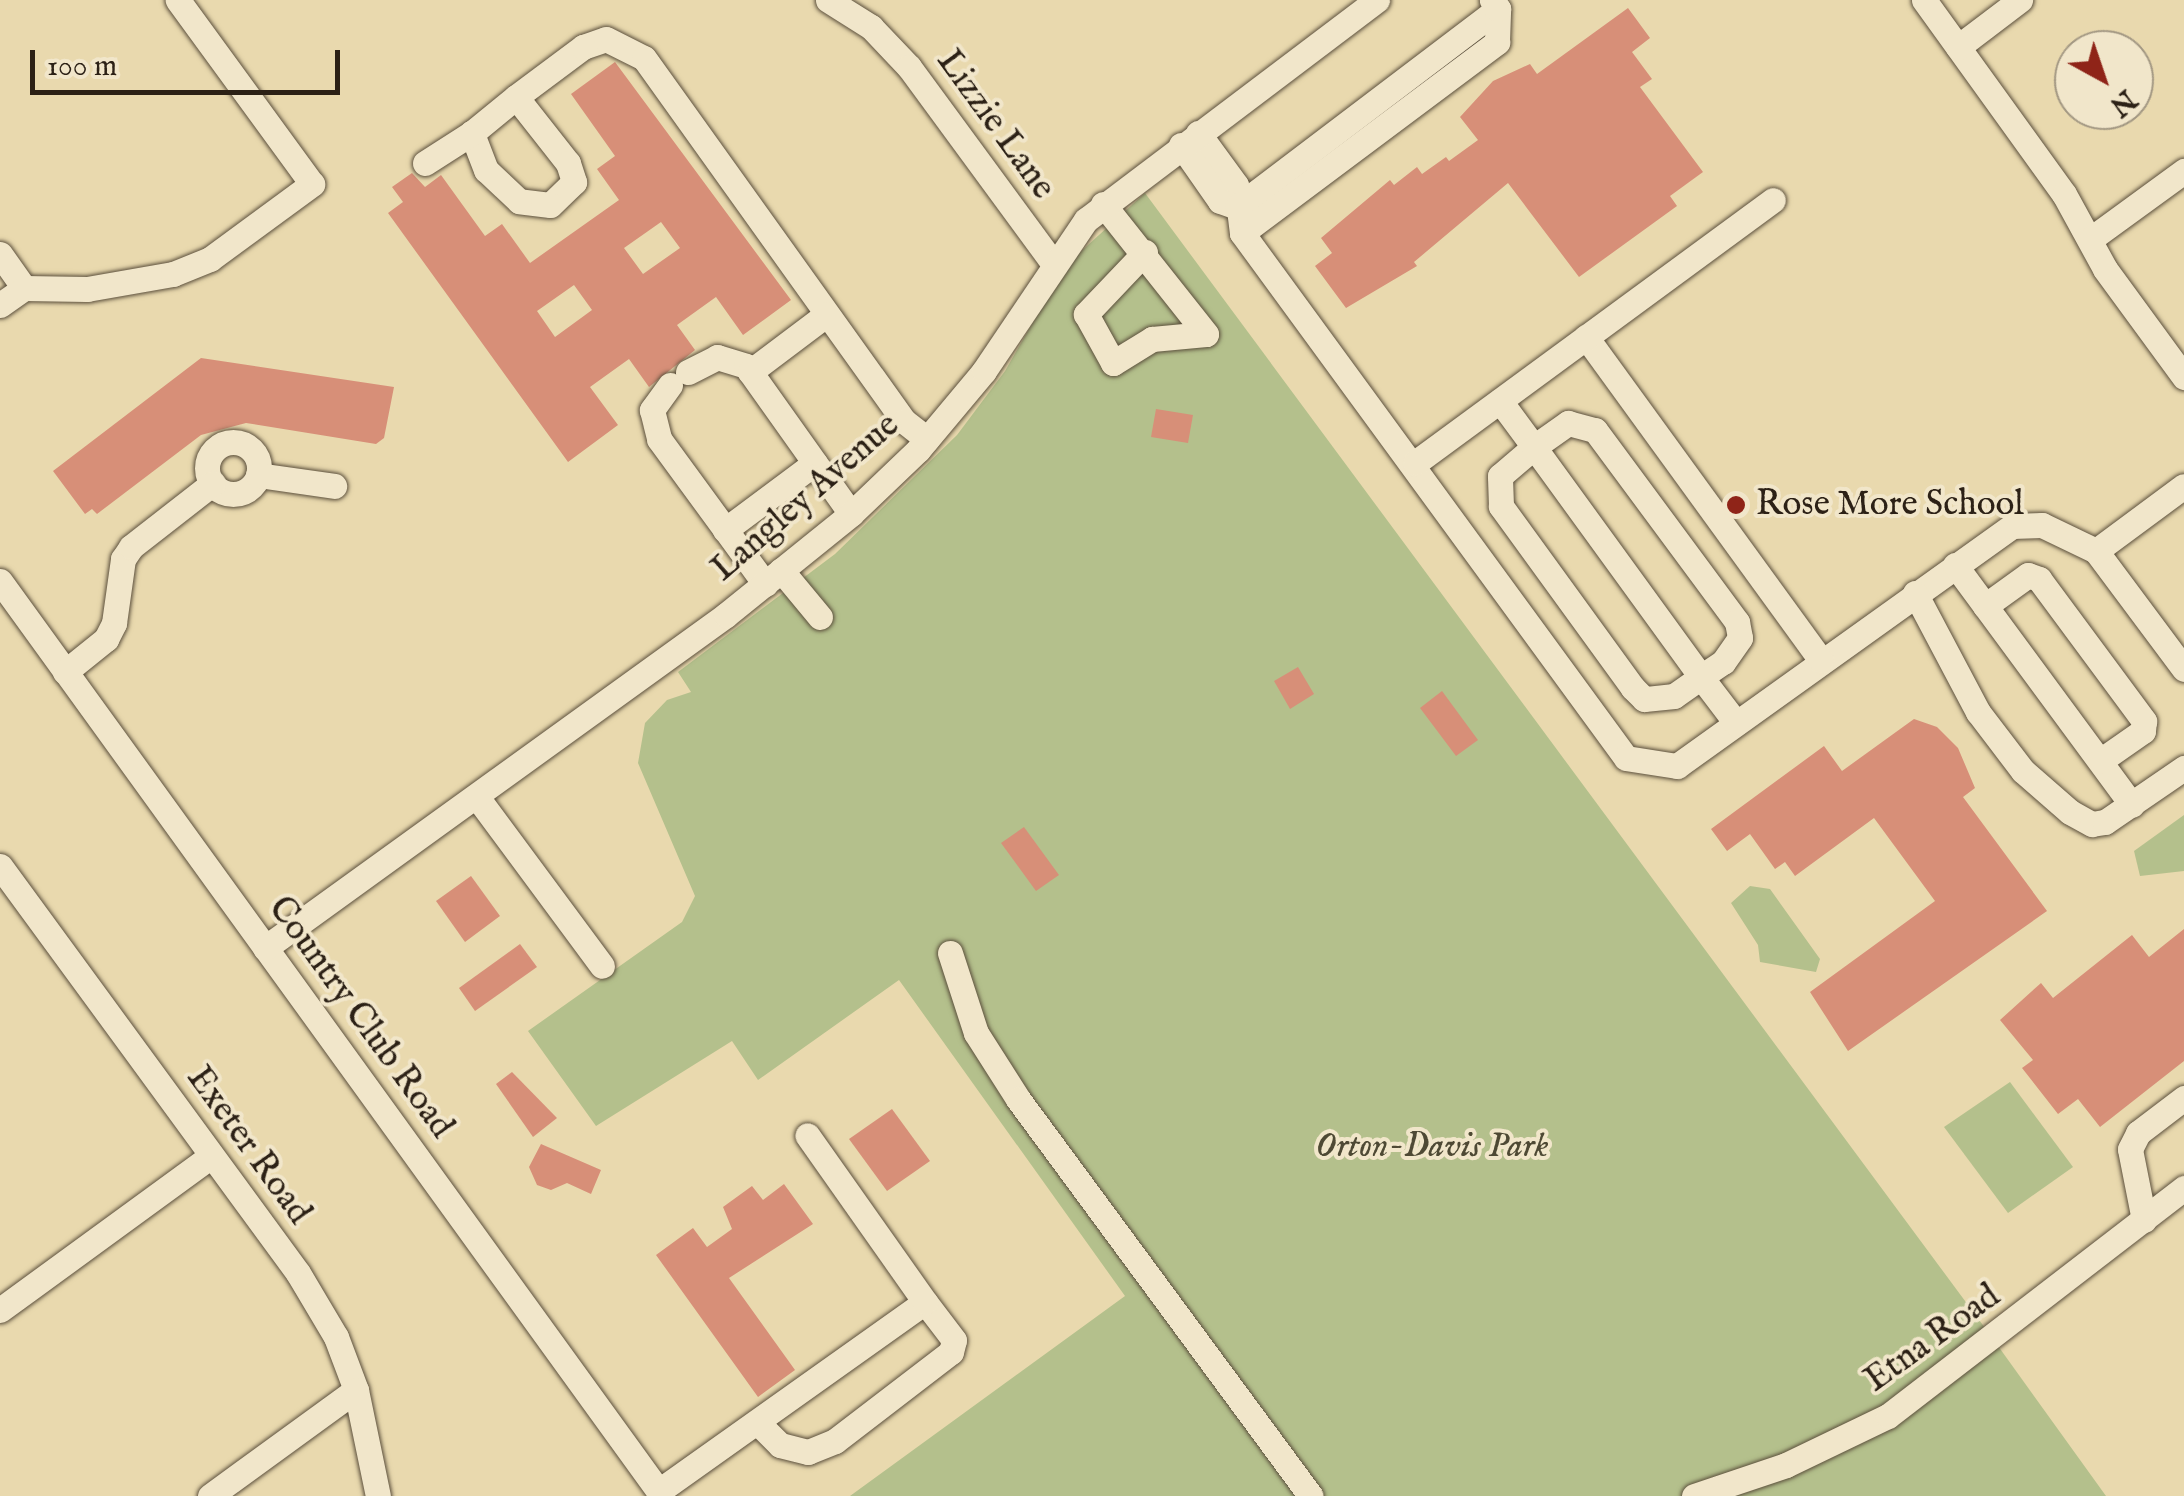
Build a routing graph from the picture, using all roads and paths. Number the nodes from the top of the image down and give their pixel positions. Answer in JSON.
{"nodes":[{"id":1,"x":178,"y":0,"type":"edge"},
{"id":2,"x":828,"y":0,"type":"edge"},
{"id":3,"x":1378,"y":0,"type":"edge"},
{"id":4,"x":1924,"y":0,"type":"edge"},
{"id":5,"x":2020,"y":0,"type":"edge"},
{"id":6,"x":1495,"y":4,"type":"edge"},
{"id":7,"x":1958,"y":46,"type":"junction"},
{"id":8,"x":516,"y":97,"type":"junction"},
{"id":9,"x":472,"y":133,"type":"junction"},
{"id":10,"x":1189,"y":139,"type":"junction"},
{"id":11,"x":426,"y":163,"type":"dead end"},
{"id":12,"x":2184,"y":171,"type":"edge"},
{"id":13,"x":1773,"y":200,"type":"dead end"},
{"id":14,"x":1103,"y":204,"type":"junction"},
{"id":15,"x":1237,"y":207,"type":"junction"},
{"id":16,"x":1242,"y":233,"type":"junction"},
{"id":17,"x":2092,"y":238,"type":"junction"},
{"id":18,"x":1144,"y":252,"type":"junction"},
{"id":19,"x":0,"y":254,"type":"edge"},
{"id":20,"x":1052,"y":262,"type":"junction"},
{"id":21,"x":24,"y":288,"type":"junction"},
{"id":22,"x":0,"y":305,"type":"edge"},
{"id":23,"x":827,"y":314,"type":"junction"},
{"id":24,"x":1586,"y":337,"type":"junction"},
{"id":25,"x":750,"y":372,"type":"junction"},
{"id":26,"x":2184,"y":377,"type":"edge"},
{"id":27,"x":1500,"y":401,"type":"junction"},
{"id":28,"x":927,"y":439,"type":"junction"},
{"id":29,"x":1534,"y":447,"type":"junction"},
{"id":30,"x":1415,"y":463,"type":"junction"},
{"id":31,"x":815,"y":464,"type":"junction"},
{"id":32,"x":258,"y":475,"type":"junction"},
{"id":33,"x":213,"y":483,"type":"junction"},
{"id":34,"x":334,"y":486,"type":"dead end"},
{"id":35,"x":2184,"y":486,"type":"edge"},
{"id":36,"x":850,"y":514,"type":"junction"},
{"id":37,"x":724,"y":530,"type":"junction"},
{"id":38,"x":2096,"y":551,"type":"junction"},
{"id":39,"x":1954,"y":565,"type":"junction"},
{"id":40,"x":773,"y":577,"type":"junction"},
{"id":41,"x":0,"y":582,"type":"edge"},
{"id":42,"x":1914,"y":593,"type":"junction"},
{"id":43,"x":1985,"y":606,"type":"junction"},
{"id":44,"x":820,"y":617,"type":"dead end"},
{"id":45,"x":1821,"y":661,"type":"junction"},
{"id":46,"x":2184,"y":669,"type":"edge"},
{"id":47,"x":65,"y":672,"type":"junction"},
{"id":48,"x":1701,"y":677,"type":"junction"},
{"id":49,"x":1736,"y":723,"type":"junction"},
{"id":50,"x":2100,"y":762,"type":"junction"},
{"id":51,"x":2184,"y":768,"type":"edge"},
{"id":52,"x":477,"y":797,"type":"junction"},
{"id":53,"x":2132,"y":805,"type":"junction"},
{"id":54,"x":0,"y":866,"type":"edge"},
{"id":55,"x":265,"y":948,"type":"junction"},
{"id":56,"x":950,"y":954,"type":"dead end"},
{"id":57,"x":602,"y":966,"type":"dead end"},
{"id":58,"x":2184,"y":1098,"type":"edge"},
{"id":59,"x":807,"y":1136,"type":"dead end"},
{"id":60,"x":211,"y":1156,"type":"junction"},
{"id":61,"x":2184,"y":1188,"type":"edge"},
{"id":62,"x":2144,"y":1220,"type":"junction"},
{"id":63,"x":925,"y":1302,"type":"junction"},
{"id":64,"x":0,"y":1310,"type":"edge"},
{"id":65,"x":356,"y":1390,"type":"junction"},
{"id":66,"x":758,"y":1423,"type":"junction"},
{"id":67,"x":661,"y":1494,"type":"edge"},
{"id":68,"x":210,"y":1496,"type":"edge"},
{"id":69,"x":378,"y":1496,"type":"edge"},
{"id":70,"x":1311,"y":1496,"type":"edge"},
{"id":71,"x":1694,"y":1496,"type":"edge"}],
"edges":[{"from":1,"to":21,"type":"street"},
{"from":2,"to":20,"type":"street","name":"Lizzie Lane"},
{"from":3,"to":10,"type":"street","name":"Langley Avenue"},
{"from":4,"to":7,"type":"street"},
{"from":5,"to":7,"type":"street"},
{"from":6,"to":15,"type":"street"},
{"from":6,"to":16,"type":"street"},
{"from":7,"to":17,"type":"street"},
{"from":8,"to":9,"type":"street"},
{"from":8,"to":9,"type":"street"},
{"from":8,"to":23,"type":"street"},
{"from":9,"to":11,"type":"street"},
{"from":10,"to":14,"type":"street","name":"Langley Avenue"},
{"from":10,"to":15,"type":"street"},
{"from":12,"to":17,"type":"street"},
{"from":13,"to":24,"type":"street"},
{"from":14,"to":18,"type":"street"},
{"from":14,"to":20,"type":"street","name":"Langley Avenue"},
{"from":15,"to":16,"type":"street"},
{"from":16,"to":30,"type":"street"},
{"from":17,"to":26,"type":"street"},
{"from":18,"to":18,"type":"street"},
{"from":19,"to":21,"type":"street"},
{"from":20,"to":28,"type":"street","name":"Langley Avenue"},
{"from":21,"to":22,"type":"street"},
{"from":23,"to":25,"type":"street"},
{"from":23,"to":28,"type":"street"},
{"from":24,"to":27,"type":"street"},
{"from":24,"to":45,"type":"street"},
{"from":25,"to":31,"type":"street"},
{"from":25,"to":37,"type":"street"},
{"from":27,"to":29,"type":"street"},
{"from":27,"to":30,"type":"street"},
{"from":28,"to":36,"type":"street","name":"Langley Avenue"},
{"from":29,"to":48,"type":"street"},
{"from":29,"to":48,"type":"street"},
{"from":29,"to":48,"type":"street"},
{"from":30,"to":49,"type":"street"},
{"from":31,"to":36,"type":"street"},
{"from":31,"to":37,"type":"street"},
{"from":32,"to":33,"type":"street"},
{"from":32,"to":33,"type":"street"},
{"from":32,"to":34,"type":"street"},
{"from":33,"to":47,"type":"street"},
{"from":35,"to":38,"type":"street"},
{"from":36,"to":40,"type":"street","name":"Langley Avenue"},
{"from":37,"to":40,"type":"street"},
{"from":38,"to":39,"type":"street"},
{"from":38,"to":46,"type":"street"},
{"from":39,"to":42,"type":"street"},
{"from":39,"to":43,"type":"street"},
{"from":40,"to":44,"type":"street"},
{"from":40,"to":52,"type":"street","name":"Langley Avenue"},
{"from":41,"to":47,"type":"street","name":"Country Club Road"},
{"from":42,"to":45,"type":"street"},
{"from":42,"to":53,"type":"street"},
{"from":43,"to":50,"type":"street"},
{"from":43,"to":50,"type":"street"},
{"from":45,"to":49,"type":"street"},
{"from":47,"to":55,"type":"street","name":"Country Club Road"},
{"from":48,"to":49,"type":"street"},
{"from":50,"to":53,"type":"street"},
{"from":51,"to":53,"type":"street"},
{"from":52,"to":55,"type":"street","name":"Langley Avenue"},
{"from":52,"to":57,"type":"street"},
{"from":54,"to":60,"type":"street","name":"Exeter Road"},
{"from":55,"to":67,"type":"street","name":"Country Club Road"},
{"from":56,"to":70,"type":"street"},
{"from":58,"to":62,"type":"street"},
{"from":59,"to":63,"type":"street"},
{"from":60,"to":64,"type":"street"},
{"from":60,"to":65,"type":"street","name":"Exeter Road"},
{"from":61,"to":62,"type":"street","name":"Etna Road"},
{"from":62,"to":71,"type":"street","name":"Etna Road"},
{"from":63,"to":66,"type":"street"},
{"from":63,"to":66,"type":"street"},
{"from":65,"to":68,"type":"street"},
{"from":65,"to":69,"type":"street","name":"Exeter Road"},
{"from":66,"to":67,"type":"street"}]}
